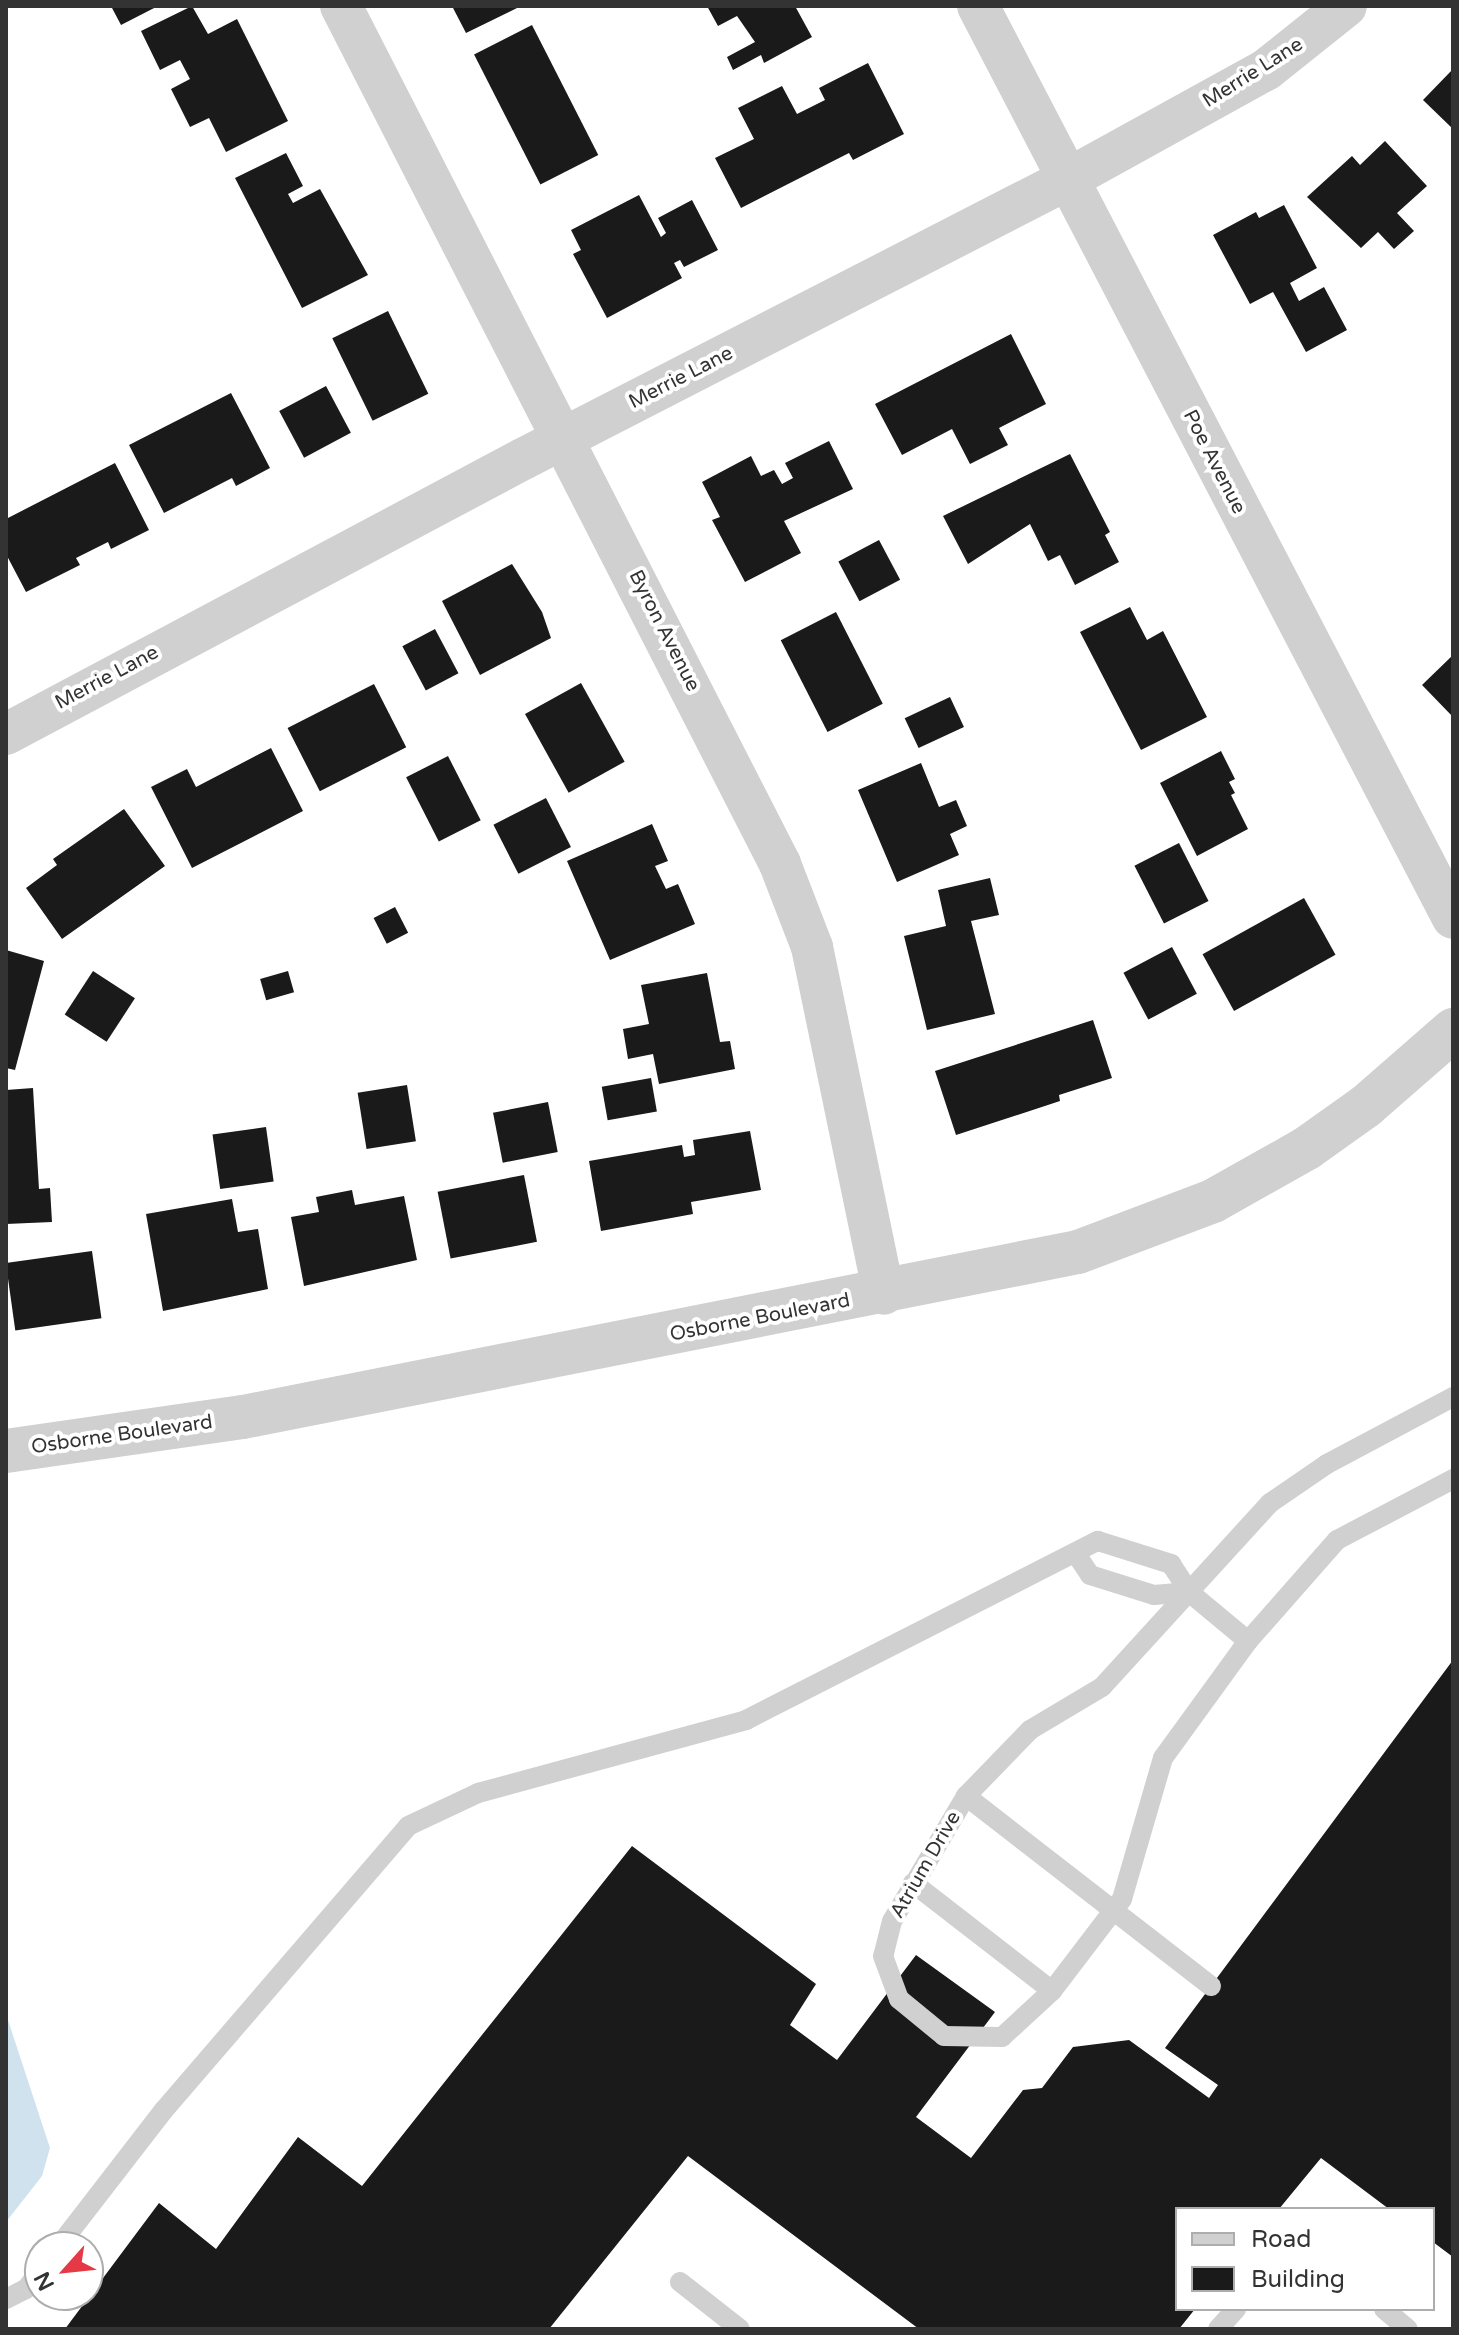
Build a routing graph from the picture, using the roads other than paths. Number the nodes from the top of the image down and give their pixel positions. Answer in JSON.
{"nodes":[{"id":1,"x":341,"y":6,"type":"edge"},
{"id":2,"x":978,"y":6,"type":"edge"},
{"id":3,"x":1346,"y":6,"type":"edge"},
{"id":4,"x":1068,"y":179,"type":"junction"},
{"id":5,"x":565,"y":438,"type":"junction"},
{"id":6,"x":6,"y":734,"type":"edge"},
{"id":7,"x":1453,"y":918,"type":"edge"},
{"id":8,"x":1452,"y":1032,"type":"edge"},
{"id":9,"x":884,"y":1294,"type":"junction"},
{"id":10,"x":1453,"y":1397,"type":"edge"},
{"id":11,"x":6,"y":1451,"type":"edge"},
{"id":12,"x":1453,"y":1479,"type":"edge"},
{"id":13,"x":1076,"y":1554,"type":"junction"},
{"id":14,"x":1189,"y":1592,"type":"junction"},
{"id":15,"x":1248,"y":1641,"type":"junction"},
{"id":16,"x":966,"y":1796,"type":"junction"},
{"id":17,"x":913,"y":1883,"type":"junction"},
{"id":18,"x":1113,"y":1912,"type":"junction"},
{"id":19,"x":1211,"y":1986,"type":"dead end"},
{"id":20,"x":1052,"y":1991,"type":"junction"},
{"id":21,"x":70,"y":2231,"type":"edge"},
{"id":22,"x":680,"y":2282,"type":"dead end"},
{"id":23,"x":24,"y":2290,"type":"edge"},
{"id":24,"x":6,"y":2299,"type":"edge"},
{"id":25,"x":1234,"y":2311,"type":"edge"},
{"id":26,"x":1386,"y":2311,"type":"edge"},
{"id":27,"x":740,"y":2329,"type":"edge"},
{"id":28,"x":1218,"y":2329,"type":"edge"},
{"id":29,"x":1408,"y":2329,"type":"edge"}],
"edges":[{"from":1,"to":5,"type":"street","name":"Byron Avenue"},
{"from":2,"to":4,"type":"street","name":"Poe Avenue"},
{"from":3,"to":4,"type":"street","name":"Merrie Lane"},
{"from":4,"to":5,"type":"street","name":"Merrie Lane"},
{"from":4,"to":7,"type":"street","name":"Poe Avenue"},
{"from":5,"to":6,"type":"street","name":"Merrie Lane"},
{"from":5,"to":9,"type":"street","name":"Byron Avenue"},
{"from":8,"to":9,"type":"street","name":"Osborne Boulevard"},
{"from":9,"to":11,"type":"street","name":"Osborne Boulevard"},
{"from":10,"to":14,"type":"lane","name":"Atrium Drive"},
{"from":12,"to":15,"type":"lane","name":"Atrium Drive"},
{"from":13,"to":14,"type":"lane"},
{"from":13,"to":14,"type":"lane"},
{"from":13,"to":21,"type":"lane"},
{"from":14,"to":15,"type":"lane"},
{"from":14,"to":16,"type":"lane","name":"Atrium Drive"},
{"from":15,"to":18,"type":"lane","name":"Atrium Drive"},
{"from":16,"to":17,"type":"lane","name":"Atrium Drive"},
{"from":16,"to":18,"type":"lane"},
{"from":17,"to":20,"type":"lane"},
{"from":17,"to":20,"type":"lane","name":"Atrium Drive"},
{"from":18,"to":19,"type":"lane"},
{"from":18,"to":20,"type":"lane","name":"Atrium Drive"},
{"from":22,"to":27,"type":"lane"},
{"from":23,"to":24,"type":"lane"},
{"from":25,"to":28,"type":"lane"},
{"from":26,"to":29,"type":"lane"}]}
